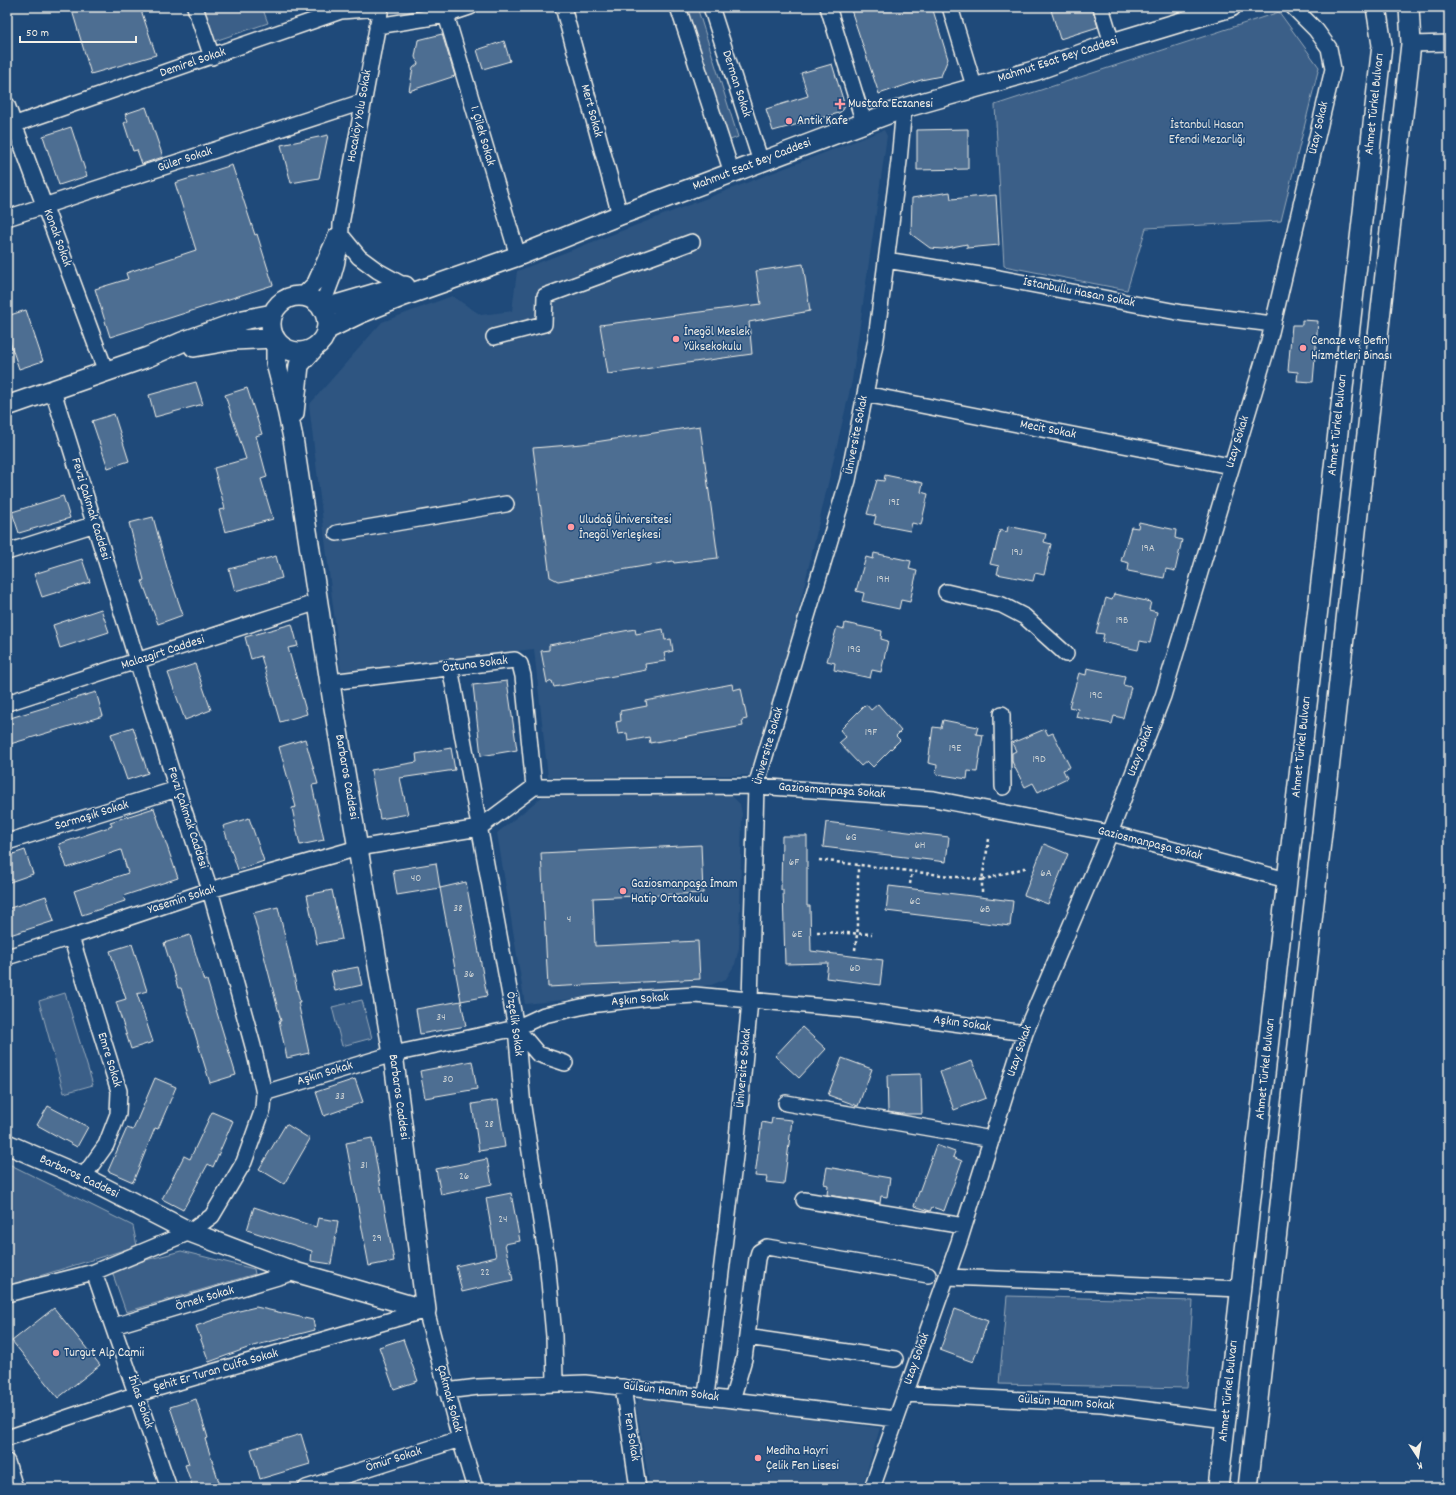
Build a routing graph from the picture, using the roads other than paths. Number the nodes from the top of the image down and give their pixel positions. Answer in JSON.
{"nodes":[{"id":1,"x":195,"y":7,"type":"edge"},
{"id":2,"x":470,"y":7,"type":"edge"},
{"id":3,"x":563,"y":7,"type":"edge"},
{"id":4,"x":678,"y":7,"type":"edge"},
{"id":5,"x":711,"y":7,"type":"edge"},
{"id":6,"x":828,"y":7,"type":"edge"},
{"id":7,"x":950,"y":7,"type":"edge"},
{"id":8,"x":1101,"y":7,"type":"edge"},
{"id":9,"x":1231,"y":7,"type":"edge"},
{"id":10,"x":1293,"y":7,"type":"edge"},
{"id":11,"x":1376,"y":7,"type":"edge"},
{"id":12,"x":1409,"y":7,"type":"edge"},
{"id":13,"x":380,"y":8,"type":"edge"},
{"id":14,"x":446,"y":15,"type":"junction"},
{"id":15,"x":377,"y":26,"type":"junction"},
{"id":16,"x":1112,"y":43,"type":"junction"},
{"id":17,"x":1449,"y":43,"type":"edge"},
{"id":18,"x":1411,"y":44,"type":"junction"},
{"id":19,"x":212,"y":57,"type":"junction"},
{"id":20,"x":974,"y":86,"type":"junction"},
{"id":21,"x":362,"y":102,"type":"junction"},
{"id":22,"x":7,"y":105,"type":"edge"},
{"id":23,"x":904,"y":108,"type":"junction"},
{"id":24,"x":864,"y":123,"type":"junction"},
{"id":25,"x":10,"y":126,"type":"edge"},
{"id":26,"x":761,"y":162,"type":"junction"},
{"id":27,"x":732,"y":174,"type":"junction"},
{"id":28,"x":45,"y":205,"type":"junction"},
{"id":29,"x":620,"y":216,"type":"junction"},
{"id":30,"x":7,"y":218,"type":"edge"},
{"id":31,"x":341,"y":230,"type":"junction"},
{"id":32,"x":692,"y":242,"type":"dead end"},
{"id":33,"x":518,"y":256,"type":"junction"},
{"id":34,"x":886,"y":260,"type":"junction"},
{"id":35,"x":460,"y":277,"type":"junction"},
{"id":36,"x":405,"y":286,"type":"junction"},
{"id":37,"x":302,"y":297,"type":"junction"},
{"id":38,"x":321,"y":308,"type":"junction"},
{"id":39,"x":273,"y":314,"type":"junction"},
{"id":40,"x":1273,"y":324,"type":"junction"},
{"id":41,"x":494,"y":337,"type":"dead end"},
{"id":42,"x":321,"y":338,"type":"junction"},
{"id":43,"x":276,"y":339,"type":"junction"},
{"id":44,"x":148,"y":357,"type":"junction"},
{"id":45,"x":106,"y":372,"type":"junction"},
{"id":46,"x":53,"y":391,"type":"junction"},
{"id":47,"x":865,"y":394,"type":"junction"},
{"id":48,"x":7,"y":406,"type":"edge"},
{"id":49,"x":292,"y":438,"type":"junction"},
{"id":50,"x":1230,"y":466,"type":"junction"},
{"id":51,"x":506,"y":504,"type":"dead end"},
{"id":52,"x":95,"y":524,"type":"junction"},
{"id":53,"x":337,"y":533,"type":"dead end"},
{"id":54,"x":7,"y":552,"type":"edge"},
{"id":55,"x":946,"y":592,"type":"dead end"},
{"id":56,"x":318,"y":602,"type":"junction"},
{"id":57,"x":1066,"y":654,"type":"dead end"},
{"id":58,"x":137,"y":661,"type":"junction"},
{"id":59,"x":450,"y":668,"type":"junction"},
{"id":60,"x":330,"y":682,"type":"junction"},
{"id":61,"x":7,"y":703,"type":"edge"},
{"id":62,"x":1002,"y":714,"type":"dead end"},
{"id":63,"x":756,"y":786,"type":"junction"},
{"id":64,"x":1003,"y":786,"type":"dead end"},
{"id":65,"x":534,"y":787,"type":"junction"},
{"id":66,"x":177,"y":789,"type":"junction"},
{"id":67,"x":479,"y":828,"type":"junction"},
{"id":68,"x":1110,"y":833,"type":"junction"},
{"id":69,"x":7,"y":842,"type":"edge"},
{"id":70,"x":358,"y":848,"type":"junction"},
{"id":71,"x":1287,"y":880,"type":"junction"},
{"id":72,"x":210,"y":890,"type":"junction"},
{"id":73,"x":71,"y":937,"type":"junction"},
{"id":74,"x":7,"y":957,"type":"edge"},
{"id":75,"x":750,"y":1001,"type":"junction"},
{"id":76,"x":516,"y":1028,"type":"junction"},
{"id":77,"x":1025,"y":1033,"type":"junction"},
{"id":78,"x":392,"y":1054,"type":"junction"},
{"id":79,"x":564,"y":1063,"type":"dead end"},
{"id":80,"x":264,"y":1093,"type":"junction"},
{"id":81,"x":786,"y":1103,"type":"dead end"},
{"id":82,"x":992,"y":1139,"type":"junction"},
{"id":83,"x":7,"y":1144,"type":"edge"},
{"id":84,"x":83,"y":1177,"type":"junction"},
{"id":85,"x":804,"y":1200,"type":"dead end"},
{"id":86,"x":964,"y":1226,"type":"junction"},
{"id":87,"x":190,"y":1232,"type":"junction"},
{"id":88,"x":94,"y":1272,"type":"junction"},
{"id":89,"x":295,"y":1272,"type":"junction"},
{"id":90,"x":928,"y":1275,"type":"dead end"},
{"id":91,"x":947,"y":1277,"type":"junction"},
{"id":92,"x":1241,"y":1289,"type":"junction"},
{"id":93,"x":7,"y":1294,"type":"edge"},
{"id":94,"x":426,"y":1310,"type":"junction"},
{"id":95,"x":114,"y":1326,"type":"junction"},
{"id":96,"x":747,"y":1337,"type":"junction"},
{"id":97,"x":895,"y":1359,"type":"dead end"},
{"id":98,"x":555,"y":1382,"type":"junction"},
{"id":99,"x":623,"y":1387,"type":"junction"},
{"id":100,"x":446,"y":1391,"type":"junction"},
{"id":101,"x":137,"y":1394,"type":"junction"},
{"id":102,"x":905,"y":1394,"type":"junction"},
{"id":103,"x":706,"y":1396,"type":"junction"},
{"id":104,"x":732,"y":1400,"type":"junction"},
{"id":105,"x":896,"y":1419,"type":"junction"},
{"id":106,"x":1226,"y":1420,"type":"junction"},
{"id":107,"x":7,"y":1438,"type":"edge"},
{"id":108,"x":460,"y":1439,"type":"junction"},
{"id":109,"x":7,"y":1462,"type":"edge"},
{"id":110,"x":315,"y":1487,"type":"edge"},
{"id":111,"x":15,"y":1488,"type":"edge"},
{"id":112,"x":169,"y":1488,"type":"edge"},
{"id":113,"x":475,"y":1488,"type":"edge"},
{"id":114,"x":638,"y":1488,"type":"edge"},
{"id":115,"x":872,"y":1488,"type":"edge"},
{"id":116,"x":1218,"y":1488,"type":"edge"},
{"id":117,"x":1248,"y":1488,"type":"edge"}],
"edges":[{"from":1,"to":19,"type":"street"},
{"from":2,"to":14,"type":"street"},
{"from":3,"to":29,"type":"street","name":"Mert Sokak"},
{"from":4,"to":27,"type":"street"},
{"from":5,"to":26,"type":"street","name":"Derman Sokak"},
{"from":6,"to":24,"type":"street"},
{"from":7,"to":20,"type":"street"},
{"from":8,"to":16,"type":"street"},
{"from":9,"to":16,"type":"main road","name":"Mahmut Esat Bey Caddesi"},
{"from":10,"to":40,"type":"street","name":"Uzay Sokak"},
{"from":11,"to":71,"type":"main road","name":"Ahmet Türkel Bulvarı"},
{"from":12,"to":18,"type":"main road"},
{"from":13,"to":15,"type":"street","name":"Hocaköy Yolu Sokak"},
{"from":13,"to":19,"type":"street","name":"Demirel Sokak"},
{"from":14,"to":15,"type":"street"},
{"from":14,"to":33,"type":"street","name":"1. Çilek Sokak"},
{"from":15,"to":21,"type":"street","name":"Hocaköy Yolu Sokak"},
{"from":16,"to":20,"type":"main road","name":"Mahmut Esat Bey Caddesi"},
{"from":17,"to":18,"type":"street"},
{"from":18,"to":117,"type":"main road"},
{"from":19,"to":25,"type":"street","name":"Demirel Sokak"},
{"from":20,"to":23,"type":"main road","name":"Mahmut Esat Bey Caddesi"},
{"from":21,"to":28,"type":"street","name":"Güler Sokak"},
{"from":21,"to":31,"type":"street","name":"Hocaköy Yolu Sokak"},
{"from":22,"to":25,"type":"street","name":"Konak Sokak"},
{"from":23,"to":24,"type":"main road","name":"Mahmut Esat Bey Caddesi"},
{"from":23,"to":34,"type":"street","name":"Üniversite Sokak"},
{"from":24,"to":26,"type":"main road","name":"Mahmut Esat Bey Caddesi"},
{"from":25,"to":28,"type":"street","name":"Konak Sokak"},
{"from":26,"to":27,"type":"main road","name":"Mahmut Esat Bey Caddesi"},
{"from":27,"to":29,"type":"main road","name":"Mahmut Esat Bey Caddesi"},
{"from":28,"to":30,"type":"street","name":"Güler Sokak"},
{"from":28,"to":45,"type":"street","name":"Konak Sokak"},
{"from":29,"to":33,"type":"main road","name":"Mahmut Esat Bey Caddesi"},
{"from":31,"to":36,"type":"street"},
{"from":31,"to":37,"type":"street"},
{"from":31,"to":38,"type":"street"},
{"from":32,"to":41,"type":"street"},
{"from":33,"to":35,"type":"main road","name":"Mahmut Esat Bey Caddesi"},
{"from":34,"to":40,"type":"street","name":"İstanbullu Hasan Sokak"},
{"from":34,"to":47,"type":"street","name":"Üniversite Sokak"},
{"from":35,"to":36,"type":"main road"},
{"from":35,"to":42,"type":"main road"},
{"from":36,"to":38,"type":"main road"},
{"from":37,"to":38,"type":"main road"},
{"from":37,"to":39,"type":"main road"},
{"from":38,"to":42,"type":"main road"},
{"from":39,"to":43,"type":"main road"},
{"from":39,"to":44,"type":"main road"},
{"from":40,"to":50,"type":"street","name":"Uzay Sokak"},
{"from":42,"to":43,"type":"main road"},
{"from":42,"to":49,"type":"main road"},
{"from":43,"to":44,"type":"main road"},
{"from":43,"to":49,"type":"main road"},
{"from":44,"to":45,"type":"main road"},
{"from":45,"to":46,"type":"main road"},
{"from":46,"to":48,"type":"main road"},
{"from":46,"to":52,"type":"street","name":"Fevzi Çakmak Caddesi"},
{"from":47,"to":50,"type":"street","name":"Mecit Sokak"},
{"from":47,"to":63,"type":"street","name":"Üniversite Sokak"},
{"from":49,"to":56,"type":"main road","name":"Barbaros Caddesi"},
{"from":50,"to":68,"type":"street","name":"Uzay Sokak"},
{"from":51,"to":53,"type":"street"},
{"from":52,"to":54,"type":"street"},
{"from":52,"to":58,"type":"street","name":"Fevzi Çakmak Caddesi"},
{"from":55,"to":57,"type":"street"},
{"from":56,"to":58,"type":"street","name":"Malazgirt Caddesi"},
{"from":56,"to":60,"type":"main road","name":"Barbaros Caddesi"},
{"from":58,"to":61,"type":"street","name":"Malazgirt Caddesi"},
{"from":58,"to":66,"type":"street","name":"Fevzi Çakmak Caddesi"},
{"from":59,"to":60,"type":"street","name":"Öztuna Sokak"},
{"from":59,"to":65,"type":"street","name":"Öztuna Sokak"},
{"from":59,"to":67,"type":"street","name":"Özçelik Sokak"},
{"from":60,"to":70,"type":"main road","name":"Barbaros Caddesi"},
{"from":62,"to":64,"type":"street"},
{"from":63,"to":65,"type":"street","name":"Gaziosmanpaşa Sokak"},
{"from":63,"to":68,"type":"street","name":"Gaziosmanpaşa Sokak"},
{"from":63,"to":75,"type":"street","name":"Üniversite Sokak"},
{"from":65,"to":67,"type":"street"},
{"from":66,"to":69,"type":"street","name":"Sarmaşık Sokak"},
{"from":66,"to":72,"type":"street","name":"Fevzi Çakmak Caddesi"},
{"from":67,"to":70,"type":"street"},
{"from":67,"to":76,"type":"street","name":"Özçelik Sokak"},
{"from":68,"to":71,"type":"street","name":"Gaziosmanpaşa Sokak"},
{"from":68,"to":77,"type":"street","name":"Uzay Sokak"},
{"from":70,"to":72,"type":"street","name":"Yasemin Sokak"},
{"from":70,"to":78,"type":"main road","name":"Barbaros Caddesi"},
{"from":71,"to":92,"type":"main road","name":"Ahmet Türkel Bulvarı"},
{"from":72,"to":73,"type":"street","name":"Yasemin Sokak"},
{"from":72,"to":80,"type":"street","name":"Fevzi Çakmak Caddesi"},
{"from":73,"to":74,"type":"street","name":"Yasemin Sokak"},
{"from":73,"to":84,"type":"street","name":"Emre Sokak"},
{"from":75,"to":76,"type":"street","name":"Aşkın Sokak"},
{"from":75,"to":77,"type":"street","name":"Aşkın Sokak"},
{"from":75,"to":103,"type":"street","name":"Üniversite Sokak"},
{"from":76,"to":78,"type":"street","name":"Aşkın Sokak"},
{"from":76,"to":79,"type":"street"},
{"from":76,"to":98,"type":"street","name":"Özçelik Sokak"},
{"from":77,"to":82,"type":"street","name":"Uzay Sokak"},
{"from":78,"to":80,"type":"street","name":"Aşkın Sokak"},
{"from":78,"to":94,"type":"main road","name":"Barbaros Caddesi"},
{"from":80,"to":87,"type":"street","name":"Fevzi Çakmak Caddesi"},
{"from":81,"to":82,"type":"street"},
{"from":82,"to":86,"type":"street","name":"Uzay Sokak"},
{"from":83,"to":84,"type":"main road","name":"Barbaros Caddesi"},
{"from":84,"to":87,"type":"main road","name":"Barbaros Caddesi"},
{"from":85,"to":86,"type":"street"},
{"from":86,"to":91,"type":"street","name":"Uzay Sokak"},
{"from":87,"to":88,"type":"street","name":"Fevzi Çakmak Caddesi"},
{"from":87,"to":89,"type":"main road","name":"Barbaros Caddesi"},
{"from":88,"to":93,"type":"street","name":"Fevzi Çakmak Caddesi"},
{"from":88,"to":95,"type":"street","name":"İhlas Sokak"},
{"from":89,"to":94,"type":"main road","name":"Barbaros Caddesi"},
{"from":89,"to":95,"type":"street","name":"Örnek Sokak"},
{"from":90,"to":96,"type":"street"},
{"from":91,"to":92,"type":"street"},
{"from":91,"to":102,"type":"street","name":"Uzay Sokak"},
{"from":92,"to":106,"type":"main road","name":"Ahmet Türkel Bulvarı"},
{"from":94,"to":100,"type":"street","name":"Çakmak Sokak"},
{"from":94,"to":101,"type":"street","name":"Şehit Er Turan Culfa Sokak"},
{"from":95,"to":101,"type":"street","name":"İhlas Sokak"},
{"from":96,"to":97,"type":"street"},
{"from":96,"to":104,"type":"street"},
{"from":98,"to":99,"type":"street","name":"Gülsün Hanım Sokak"},
{"from":98,"to":100,"type":"street","name":"Gülsün Hanım Sokak"},
{"from":99,"to":103,"type":"street","name":"Gülsün Hanım Sokak"},
{"from":99,"to":114,"type":"street","name":"Fen Sokak"},
{"from":100,"to":108,"type":"street","name":"Çakmak Sokak"},
{"from":101,"to":107,"type":"street","name":"Şehit Er Turan Culfa Sokak"},
{"from":101,"to":112,"type":"street","name":"İhlas Sokak"},
{"from":102,"to":105,"type":"street","name":"Uzay Sokak"},
{"from":102,"to":106,"type":"street","name":"Gülsün Hanım Sokak"},
{"from":103,"to":104,"type":"street","name":"Gülsün Hanım Sokak"},
{"from":104,"to":105,"type":"street","name":"Gülsün Hanım Sokak"},
{"from":105,"to":115,"type":"street","name":"Uzay Sokak"},
{"from":106,"to":116,"type":"main road","name":"Ahmet Türkel Bulvarı"},
{"from":108,"to":110,"type":"street","name":"Ömür Sokak"},
{"from":108,"to":113,"type":"street","name":"Çakmak Sokak"},
{"from":109,"to":111,"type":"street"}]}
